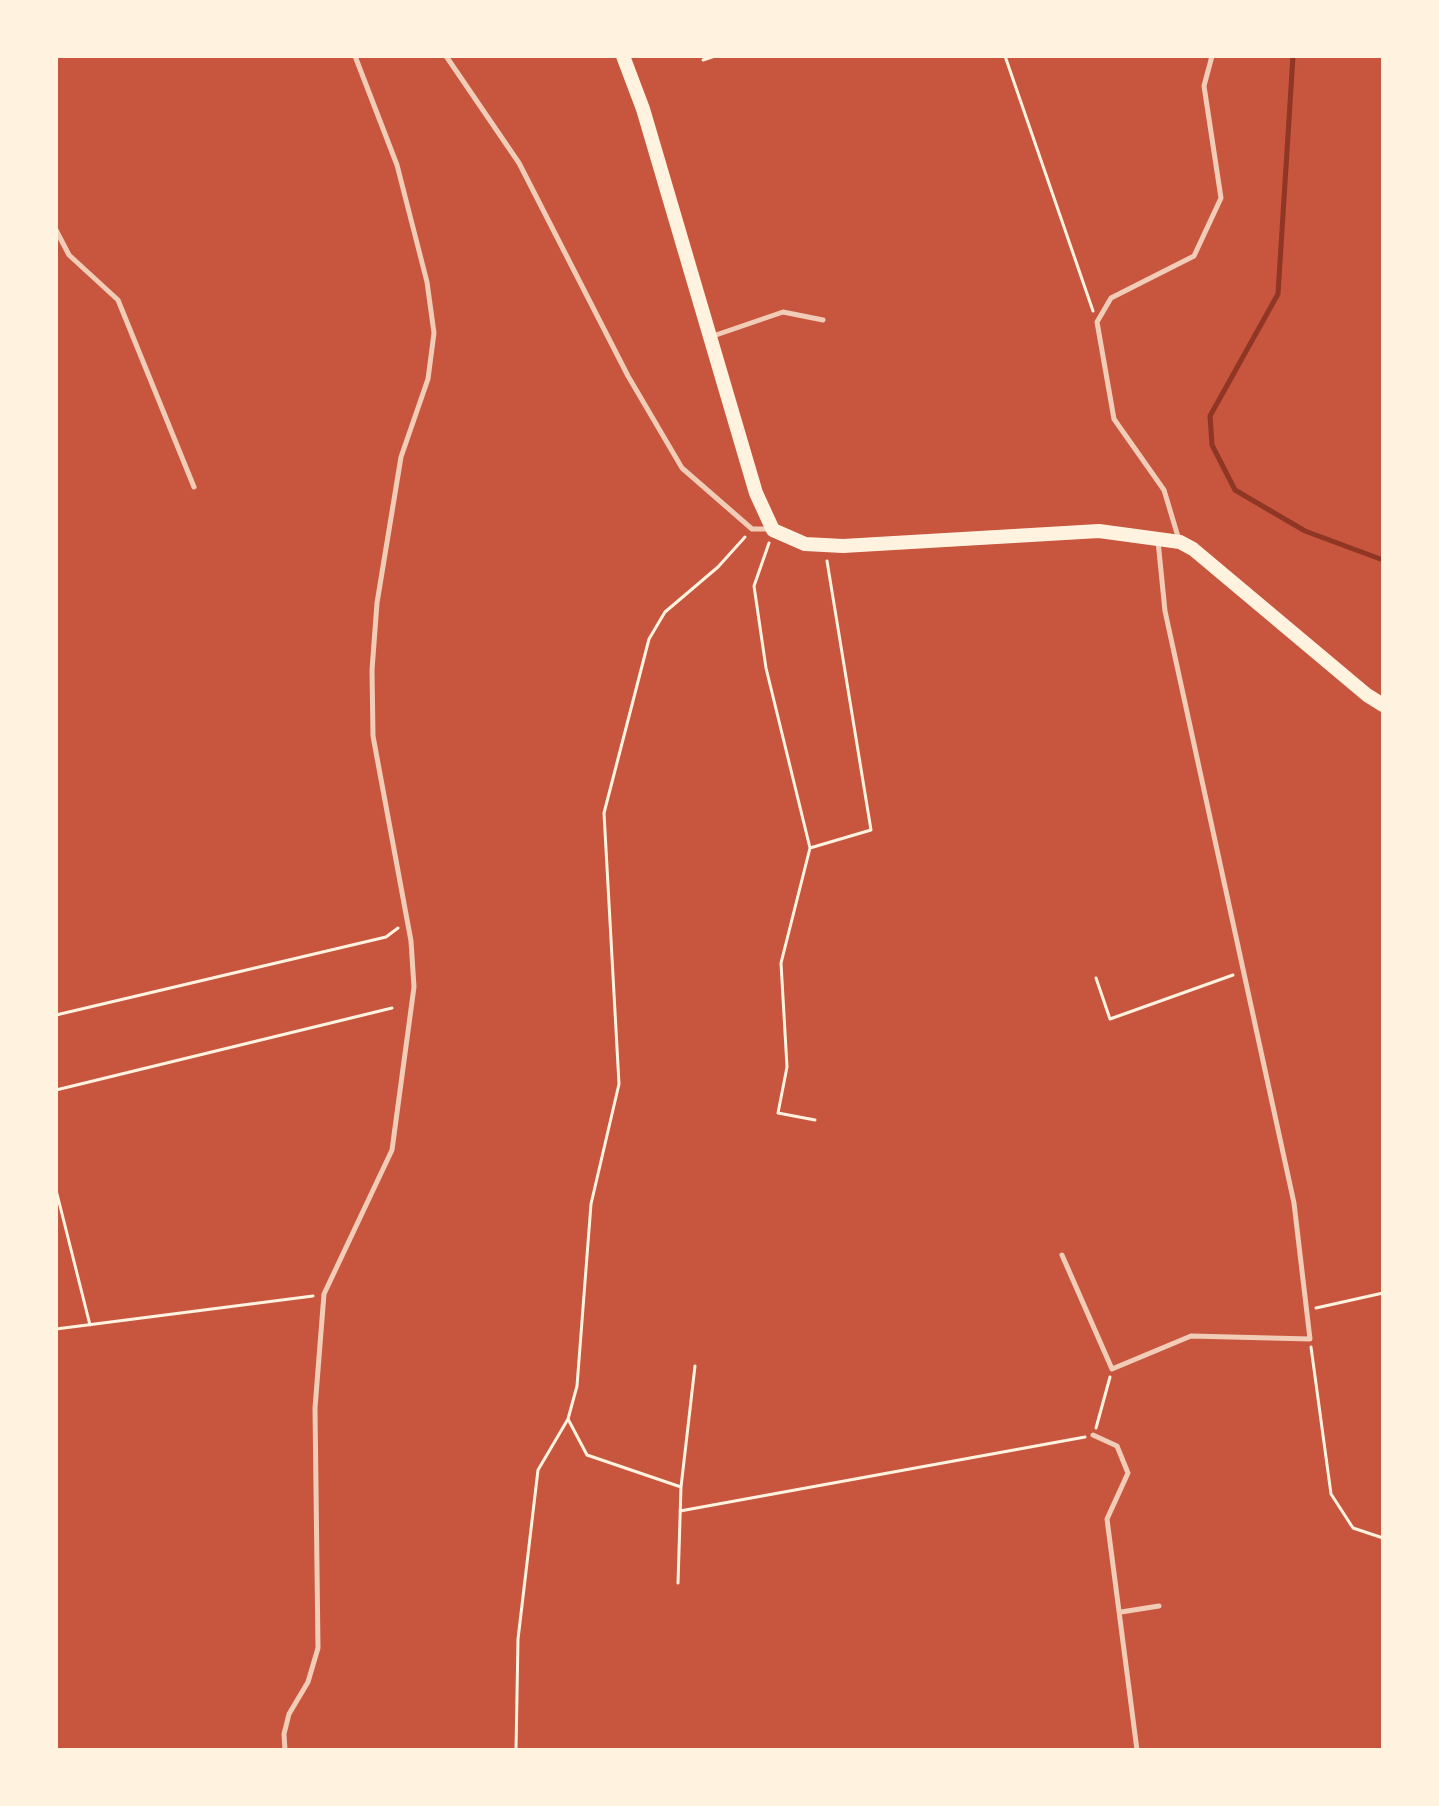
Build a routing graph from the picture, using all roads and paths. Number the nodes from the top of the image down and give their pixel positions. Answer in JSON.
{"nodes":[{"id":1,"x":355,"y":56,"type":"edge"},
{"id":2,"x":446,"y":56,"type":"edge"},
{"id":3,"x":623,"y":56,"type":"edge"},
{"id":4,"x":715,"y":56,"type":"edge"},
{"id":5,"x":1005,"y":56,"type":"edge"},
{"id":6,"x":1212,"y":56,"type":"edge"},
{"id":7,"x":703,"y":60,"type":"dead end"},
{"id":8,"x":56,"y":230,"type":"edge"},
{"id":9,"x":823,"y":320,"type":"dead end"},
{"id":10,"x":1097,"y":322,"type":"junction"},
{"id":11,"x":710,"y":337,"type":"junction"},
{"id":12,"x":194,"y":487,"type":"dead end"},
{"id":13,"x":752,"y":529,"type":"junction"},
{"id":14,"x":773,"y":530,"type":"junction"},
{"id":15,"x":1158,"y":540,"type":"junction"},
{"id":16,"x":1180,"y":542,"type":"junction"},
{"id":17,"x":824,"y":545,"type":"junction"},
{"id":18,"x":1383,"y":705,"type":"edge"},
{"id":19,"x":810,"y":848,"type":"junction"},
{"id":20,"x":407,"y":921,"type":"junction"},
{"id":21,"x":1244,"y":971,"type":"junction"},
{"id":22,"x":1096,"y":978,"type":"dead end"},
{"id":23,"x":392,"y":1008,"type":"dead end"},
{"id":24,"x":56,"y":1015,"type":"edge"},
{"id":25,"x":56,"y":1090,"type":"edge"},
{"id":26,"x":815,"y":1120,"type":"dead end"},
{"id":27,"x":56,"y":1190,"type":"edge"},
{"id":28,"x":1062,"y":1255,"type":"dead end"},
{"id":29,"x":1383,"y":1293,"type":"edge"},
{"id":30,"x":324,"y":1294,"type":"junction"},
{"id":31,"x":1308,"y":1310,"type":"junction"},
{"id":32,"x":90,"y":1325,"type":"junction"},
{"id":33,"x":56,"y":1329,"type":"edge"},
{"id":34,"x":1310,"y":1339,"type":"junction"},
{"id":35,"x":695,"y":1366,"type":"dead end"},
{"id":36,"x":1112,"y":1369,"type":"junction"},
{"id":37,"x":568,"y":1419,"type":"junction"},
{"id":38,"x":1093,"y":1435,"type":"junction"},
{"id":39,"x":681,"y":1487,"type":"junction"},
{"id":40,"x":680,"y":1511,"type":"junction"},
{"id":41,"x":1383,"y":1538,"type":"edge"},
{"id":42,"x":678,"y":1583,"type":"dead end"},
{"id":43,"x":1159,"y":1606,"type":"dead end"},
{"id":44,"x":1121,"y":1612,"type":"junction"},
{"id":45,"x":285,"y":1750,"type":"edge"},
{"id":46,"x":516,"y":1750,"type":"edge"},
{"id":47,"x":1137,"y":1750,"type":"edge"}],
"edges":[{"from":1,"to":20,"type":"lane"},
{"from":2,"to":13,"type":"lane"},
{"from":3,"to":11,"type":"main road"},
{"from":4,"to":7,"type":"path"},
{"from":5,"to":10,"type":"path"},
{"from":6,"to":10,"type":"lane"},
{"from":8,"to":12,"type":"lane"},
{"from":9,"to":11,"type":"lane"},
{"from":10,"to":16,"type":"lane"},
{"from":11,"to":14,"type":"main road"},
{"from":13,"to":14,"type":"lane"},
{"from":13,"to":37,"type":"path"},
{"from":14,"to":17,"type":"main road"},
{"from":14,"to":19,"type":"path"},
{"from":15,"to":16,"type":"main road"},
{"from":15,"to":17,"type":"main road"},
{"from":15,"to":21,"type":"lane"},
{"from":16,"to":18,"type":"main road"},
{"from":17,"to":19,"type":"path"},
{"from":19,"to":26,"type":"path"},
{"from":20,"to":24,"type":"path"},
{"from":20,"to":30,"type":"lane"},
{"from":21,"to":22,"type":"path"},
{"from":21,"to":31,"type":"lane"},
{"from":23,"to":25,"type":"path"},
{"from":27,"to":32,"type":"path"},
{"from":28,"to":36,"type":"lane"},
{"from":29,"to":31,"type":"path"},
{"from":30,"to":32,"type":"path"},
{"from":30,"to":45,"type":"lane"},
{"from":31,"to":34,"type":"lane"},
{"from":32,"to":33,"type":"path"},
{"from":34,"to":36,"type":"lane"},
{"from":34,"to":41,"type":"path"},
{"from":35,"to":39,"type":"path"},
{"from":36,"to":38,"type":"path"},
{"from":37,"to":39,"type":"path"},
{"from":37,"to":46,"type":"path"},
{"from":38,"to":40,"type":"path"},
{"from":38,"to":44,"type":"lane"},
{"from":39,"to":40,"type":"path"},
{"from":40,"to":42,"type":"path"},
{"from":43,"to":44,"type":"lane"},
{"from":44,"to":47,"type":"lane"}]}
